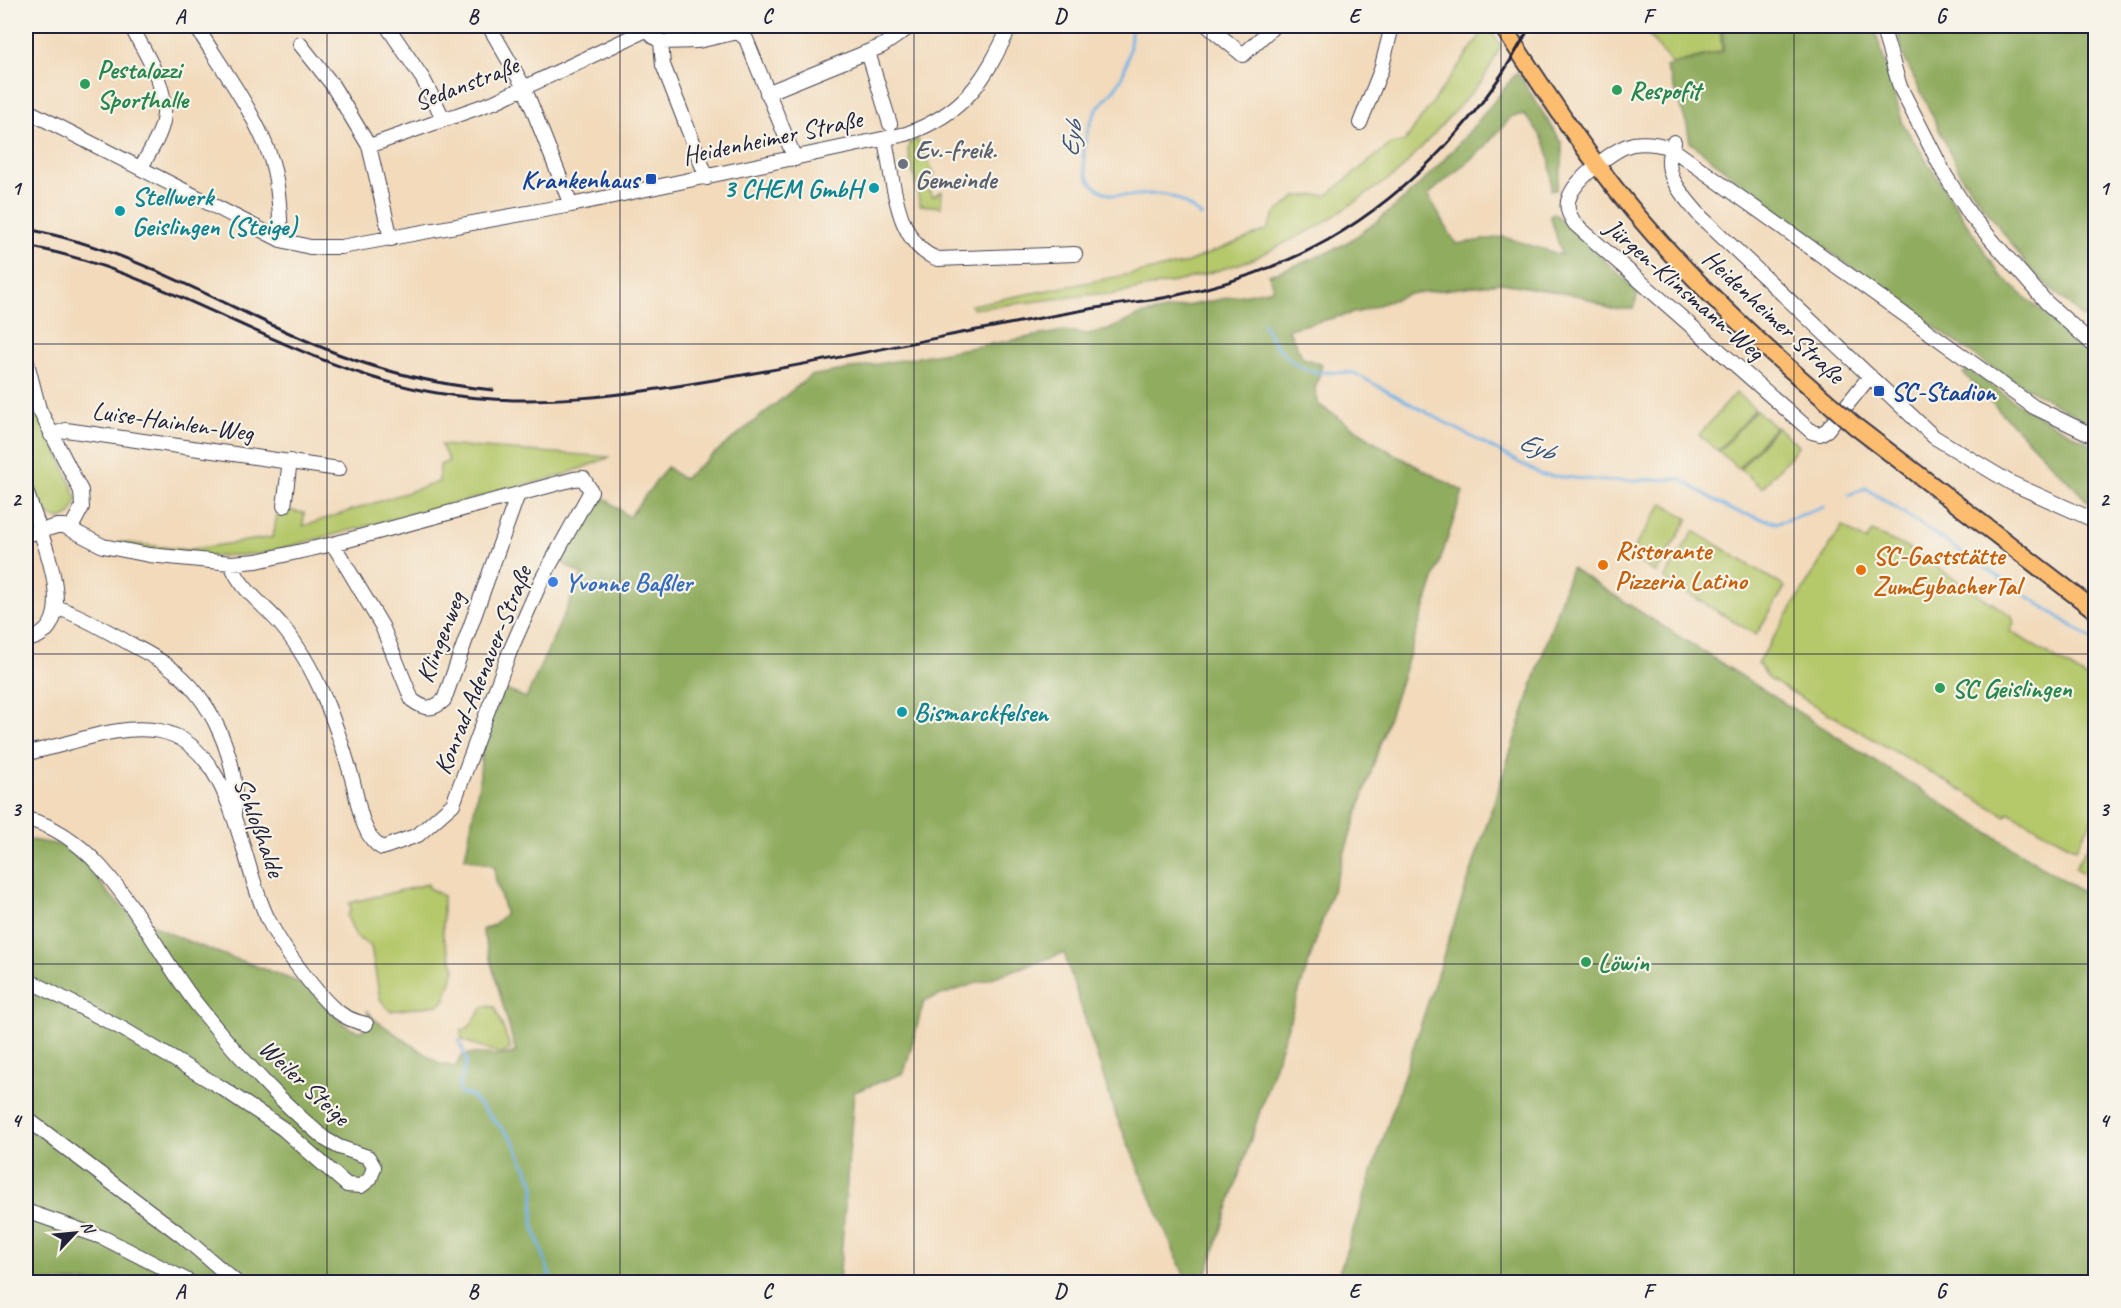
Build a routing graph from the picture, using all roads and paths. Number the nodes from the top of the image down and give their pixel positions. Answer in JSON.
{"nodes":[{"id":1,"x":131,"y":26,"type":"edge"},
{"id":2,"x":196,"y":26,"type":"edge"},
{"id":3,"x":387,"y":26,"type":"edge"},
{"id":4,"x":489,"y":26,"type":"edge"},
{"id":5,"x":911,"y":26,"type":"edge"},
{"id":6,"x":1010,"y":26,"type":"edge"},
{"id":7,"x":1208,"y":26,"type":"edge"},
{"id":8,"x":1274,"y":26,"type":"edge"},
{"id":9,"x":1392,"y":26,"type":"edge"},
{"id":10,"x":1502,"y":26,"type":"edge"},
{"id":11,"x":1882,"y":26,"type":"edge"},
{"id":12,"x":643,"y":28,"type":"edge"},
{"id":13,"x":661,"y":42,"type":"junction"},
{"id":14,"x":300,"y":44,"type":"dead end"},
{"id":15,"x":868,"y":52,"type":"junction"},
{"id":16,"x":524,"y":87,"type":"junction"},
{"id":17,"x":767,"y":93,"type":"junction"},
{"id":18,"x":26,"y":110,"type":"edge"},
{"id":19,"x":443,"y":118,"type":"junction"},
{"id":20,"x":1360,"y":123,"type":"dead end"},
{"id":21,"x":890,"y":124,"type":"dead end"},
{"id":22,"x":885,"y":140,"type":"junction"},
{"id":23,"x":1673,"y":144,"type":"junction"},
{"id":24,"x":369,"y":146,"type":"junction"},
{"id":25,"x":795,"y":159,"type":"junction"},
{"id":26,"x":1597,"y":165,"type":"junction"},
{"id":27,"x":141,"y":167,"type":"junction"},
{"id":28,"x":707,"y":177,"type":"junction"},
{"id":29,"x":571,"y":205,"type":"junction"},
{"id":30,"x":391,"y":239,"type":"junction"},
{"id":31,"x":281,"y":240,"type":"junction"},
{"id":32,"x":1075,"y":254,"type":"dead end"},
{"id":33,"x":2096,"y":347,"type":"edge"},
{"id":34,"x":26,"y":359,"type":"edge"},
{"id":35,"x":1870,"y":376,"type":"junction"},
{"id":36,"x":51,"y":435,"type":"junction"},
{"id":37,"x":2096,"y":437,"type":"edge"},
{"id":38,"x":290,"y":461,"type":"junction"},
{"id":39,"x":339,"y":469,"type":"dead end"},
{"id":40,"x":26,"y":490,"type":"edge"},
{"id":41,"x":518,"y":494,"type":"junction"},
{"id":42,"x":284,"y":506,"type":"dead end"},
{"id":43,"x":2096,"y":521,"type":"edge"},
{"id":44,"x":71,"y":528,"type":"junction"},
{"id":45,"x":32,"y":533,"type":"edge"},
{"id":46,"x":333,"y":544,"type":"junction"},
{"id":47,"x":231,"y":563,"type":"junction"},
{"id":48,"x":58,"y":608,"type":"junction"},
{"id":49,"x":2096,"y":611,"type":"edge"},
{"id":50,"x":26,"y":640,"type":"edge"},
{"id":51,"x":26,"y":753,"type":"edge"},
{"id":52,"x":234,"y":817,"type":"junction"},
{"id":53,"x":26,"y":819,"type":"edge"},
{"id":54,"x":26,"y":979,"type":"edge"},
{"id":55,"x":366,"y":1024,"type":"dead end"},
{"id":56,"x":26,"y":1118,"type":"edge"},
{"id":57,"x":26,"y":1211,"type":"edge"},
{"id":58,"x":190,"y":1282,"type":"edge"},
{"id":59,"x":236,"y":1282,"type":"edge"}],
"edges":[{"from":1,"to":27,"type":"street"},
{"from":2,"to":31,"type":"street"},
{"from":3,"to":19,"type":"street"},
{"from":4,"to":16,"type":"street"},
{"from":5,"to":15,"type":"street"},
{"from":6,"to":22,"type":"street","name":"Heidenheimer Straße"},
{"from":7,"to":8,"type":"street"},
{"from":9,"to":20,"type":"street"},
{"from":10,"to":26,"type":"main road","name":"Heidenheimer Straße"},
{"from":11,"to":33,"type":"street"},
{"from":12,"to":13,"type":"street"},
{"from":12,"to":16,"type":"street","name":"Sedanstraße"},
{"from":13,"to":17,"type":"street"},
{"from":13,"to":28,"type":"street"},
{"from":14,"to":24,"type":"street"},
{"from":15,"to":17,"type":"street"},
{"from":15,"to":21,"type":"street"},
{"from":16,"to":19,"type":"street","name":"Sedanstraße"},
{"from":16,"to":29,"type":"street"},
{"from":17,"to":25,"type":"street"},
{"from":18,"to":27,"type":"street","name":"Heidenheimer Straße"},
{"from":19,"to":24,"type":"street","name":"Sedanstraße"},
{"from":22,"to":25,"type":"street","name":"Heidenheimer Straße"},
{"from":22,"to":32,"type":"street"},
{"from":23,"to":26,"type":"street"},
{"from":23,"to":35,"type":"street","name":"Heidenheimer Straße"},
{"from":23,"to":37,"type":"street"},
{"from":24,"to":30,"type":"street"},
{"from":25,"to":28,"type":"street","name":"Heidenheimer Straße"},
{"from":26,"to":35,"type":"street","name":"Jürgen-Klinsmann-Weg"},
{"from":26,"to":49,"type":"main road","name":"Heidenheimer Straße","bridge":true},
{"from":27,"to":31,"type":"street","name":"Heidenheimer Straße"},
{"from":28,"to":29,"type":"street","name":"Heidenheimer Straße"},
{"from":29,"to":30,"type":"street","name":"Heidenheimer Straße"},
{"from":30,"to":31,"type":"street","name":"Heidenheimer Straße"},
{"from":34,"to":36,"type":"street"},
{"from":35,"to":43,"type":"street","name":"Heidenheimer Straße"},
{"from":36,"to":38,"type":"street","name":"Luise-Hainlen-Weg"},
{"from":36,"to":44,"type":"street"},
{"from":38,"to":39,"type":"street","name":"Luise-Hainlen-Weg"},
{"from":38,"to":42,"type":"street"},
{"from":40,"to":45,"type":"street"},
{"from":41,"to":46,"type":"street","name":"Konrad-Adenauer-Straße"},
{"from":41,"to":46,"type":"street","name":"Klingenweg"},
{"from":41,"to":47,"type":"street","name":"Konrad-Adenauer-Straße"},
{"from":44,"to":45,"type":"street"},
{"from":44,"to":47,"type":"street","name":"Konrad-Adenauer-Straße"},
{"from":45,"to":48,"type":"street"},
{"from":46,"to":47,"type":"street","name":"Konrad-Adenauer-Straße"},
{"from":48,"to":50,"type":"street"},
{"from":48,"to":52,"type":"street"},
{"from":51,"to":52,"type":"street","name":"Schloßhalde"},
{"from":52,"to":55,"type":"street","name":"Schloßhalde"},
{"from":53,"to":54,"type":"street","name":"Weiler Steige"},
{"from":56,"to":59,"type":"street"},
{"from":57,"to":58,"type":"street"}]}
